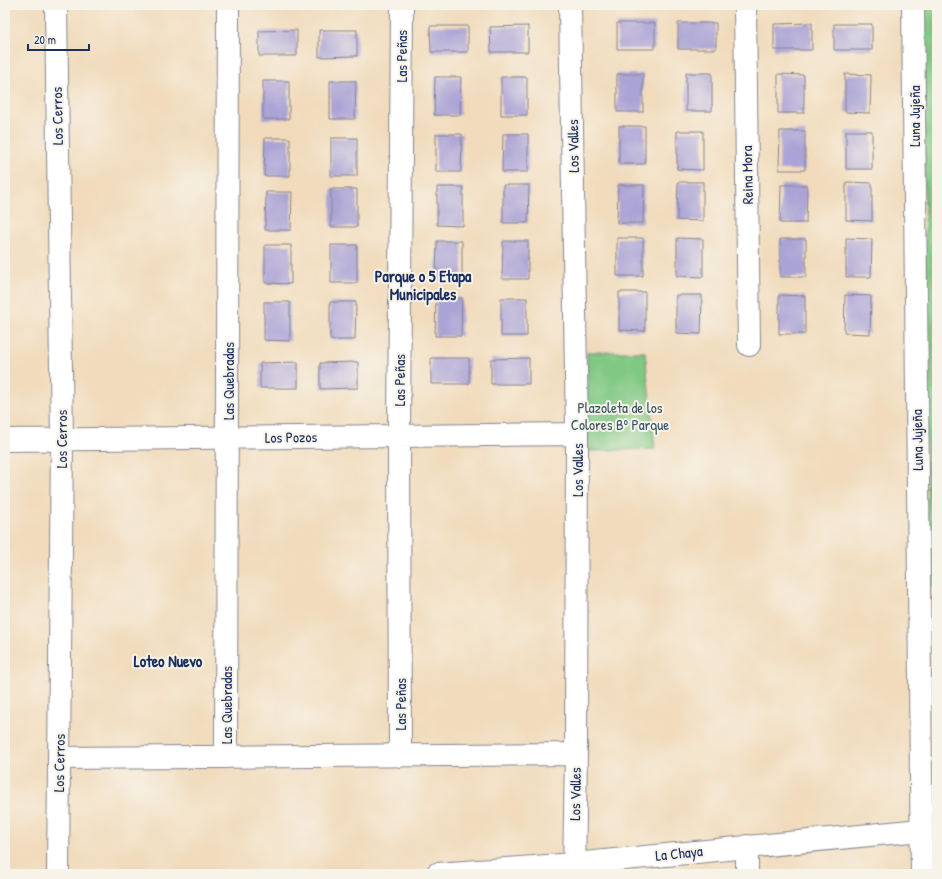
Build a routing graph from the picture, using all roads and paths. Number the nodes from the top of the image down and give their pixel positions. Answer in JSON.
{"nodes":[{"id":1,"x":56,"y":5,"type":"edge"},
{"id":2,"x":228,"y":5,"type":"edge"},
{"id":3,"x":402,"y":5,"type":"edge"},
{"id":4,"x":570,"y":5,"type":"edge"},
{"id":5,"x":746,"y":5,"type":"edge"},
{"id":6,"x":913,"y":5,"type":"edge"},
{"id":7,"x":748,"y":345,"type":"dead end"},
{"id":8,"x":577,"y":434,"type":"junction"},
{"id":9,"x":399,"y":436,"type":"junction"},
{"id":10,"x":228,"y":437,"type":"junction"},
{"id":11,"x":5,"y":440,"type":"edge"},
{"id":12,"x":62,"y":440,"type":"junction"},
{"id":13,"x":576,"y":754,"type":"junction"},
{"id":14,"x":400,"y":756,"type":"junction"},
{"id":15,"x":226,"y":757,"type":"junction"},
{"id":16,"x":59,"y":758,"type":"junction"},
{"id":17,"x":922,"y":830,"type":"junction"},
{"id":18,"x":746,"y":846,"type":"junction"},
{"id":19,"x":574,"y":869,"type":"edge"},
{"id":20,"x":58,"y":874,"type":"edge"},
{"id":21,"x":437,"y":874,"type":"edge"},
{"id":22,"x":747,"y":874,"type":"edge"},
{"id":23,"x":922,"y":874,"type":"edge"}],
"edges":[{"from":1,"to":12,"type":"street","name":"Los Cerros"},
{"from":2,"to":10,"type":"street","name":"Las Quebradas"},
{"from":3,"to":9,"type":"street","name":"Las Peñas"},
{"from":4,"to":8,"type":"street","name":"Los Valles"},
{"from":5,"to":7,"type":"street","name":"Reina Mora"},
{"from":6,"to":17,"type":"street","name":"Luna Jujeña"},
{"from":8,"to":9,"type":"street","name":"Los Pozos"},
{"from":8,"to":13,"type":"street","name":"Los Valles"},
{"from":9,"to":10,"type":"street","name":"Los Pozos"},
{"from":9,"to":14,"type":"street","name":"Las Peñas"},
{"from":10,"to":12,"type":"street","name":"Los Pozos"},
{"from":10,"to":15,"type":"street","name":"Las Quebradas"},
{"from":11,"to":12,"type":"street","name":"Los Pozos"},
{"from":12,"to":16,"type":"street","name":"Los Cerros"},
{"from":13,"to":14,"type":"street"},
{"from":13,"to":19,"type":"street","name":"Los Valles"},
{"from":14,"to":15,"type":"street"},
{"from":15,"to":16,"type":"street"},
{"from":16,"to":20,"type":"street","name":"Los Cerros"},
{"from":17,"to":18,"type":"street","name":"La Chaya"},
{"from":17,"to":23,"type":"street","name":"Luna Jujeña"},
{"from":18,"to":19,"type":"street","name":"La Chaya"},
{"from":18,"to":22,"type":"street"},
{"from":19,"to":21,"type":"street","name":"La Chaya"}]}
